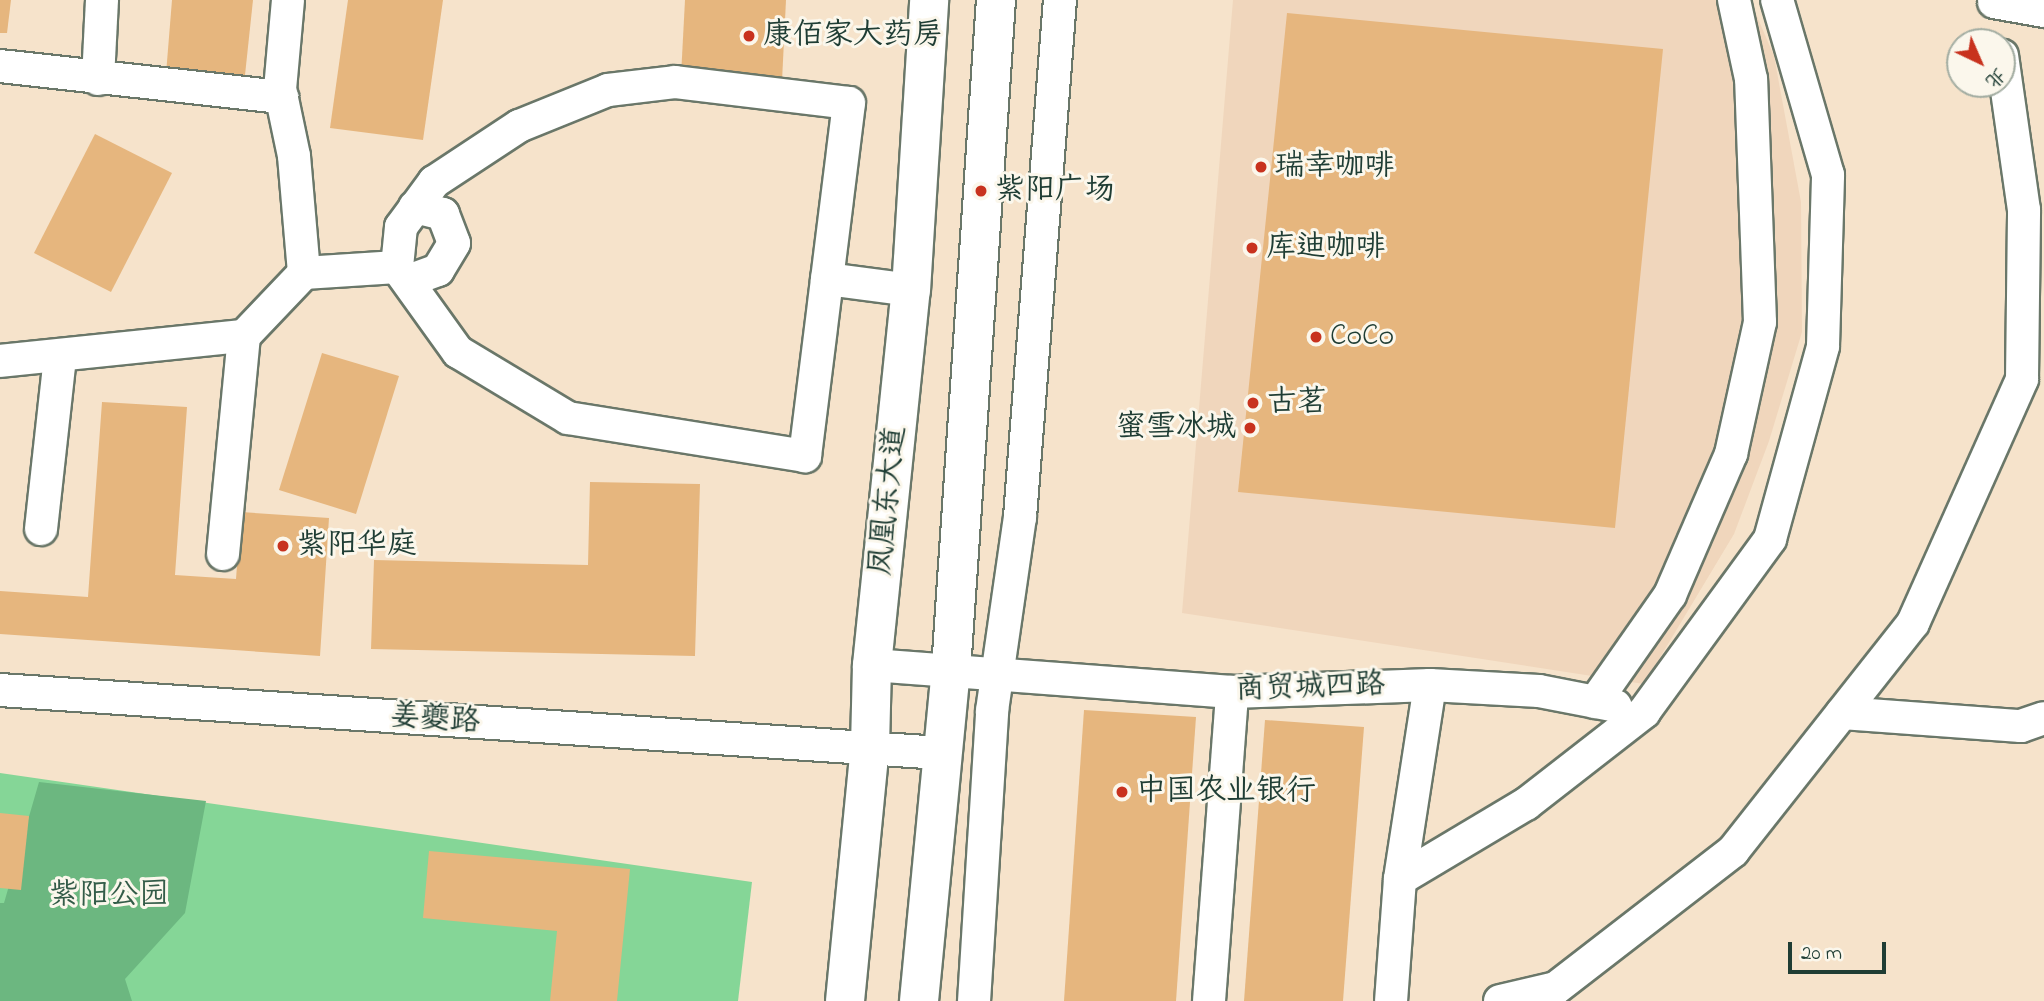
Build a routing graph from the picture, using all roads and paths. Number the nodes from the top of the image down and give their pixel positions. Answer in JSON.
{"nodes":[{"id":1,"x":102,"y":0,"type":"edge"},
{"id":2,"x":288,"y":0,"type":"edge"},
{"id":3,"x":929,"y":0,"type":"edge"},
{"id":4,"x":996,"y":0,"type":"edge"},
{"id":5,"x":1060,"y":0,"type":"edge"},
{"id":6,"x":1734,"y":0,"type":"edge"},
{"id":7,"x":1777,"y":0,"type":"edge"},
{"id":8,"x":1994,"y":1,"type":"edge"},
{"id":9,"x":2044,"y":11,"type":"edge"},
{"id":10,"x":1998,"y":28,"type":"edge"},
{"id":11,"x":0,"y":66,"type":"edge"},
{"id":12,"x":98,"y":79,"type":"junction"},
{"id":13,"x":282,"y":97,"type":"junction"},
{"id":14,"x":2008,"y":98,"type":"edge"},
{"id":15,"x":415,"y":207,"type":"junction"},
{"id":16,"x":304,"y":273,"type":"junction"},
{"id":17,"x":402,"y":274,"type":"junction"},
{"id":18,"x":827,"y":279,"type":"junction"},
{"id":19,"x":911,"y":290,"type":"junction"},
{"id":20,"x":244,"y":336,"type":"junction"},
{"id":21,"x":60,"y":357,"type":"junction"},
{"id":22,"x":0,"y":361,"type":"edge"},
{"id":23,"x":41,"y":529,"type":"dead end"},
{"id":24,"x":223,"y":554,"type":"dead end"},
{"id":25,"x":872,"y":665,"type":"junction"},
{"id":26,"x":951,"y":670,"type":"junction"},
{"id":27,"x":998,"y":673,"type":"junction"},
{"id":28,"x":1430,"y":684,"type":"junction"},
{"id":29,"x":0,"y":690,"type":"edge"},
{"id":30,"x":1232,"y":692,"type":"junction"},
{"id":31,"x":1595,"y":702,"type":"junction"},
{"id":32,"x":1644,"y":712,"type":"junction"},
{"id":33,"x":1842,"y":713,"type":"junction"},
{"id":34,"x":2044,"y":718,"type":"edge"},
{"id":35,"x":870,"y":747,"type":"junction"},
{"id":36,"x":942,"y":753,"type":"junction"},
{"id":37,"x":1399,"y":879,"type":"junction"},
{"id":38,"x":845,"y":1001,"type":"edge"},
{"id":39,"x":919,"y":1001,"type":"edge"},
{"id":40,"x":974,"y":1001,"type":"edge"},
{"id":41,"x":1209,"y":1001,"type":"edge"},
{"id":42,"x":1391,"y":1001,"type":"edge"},
{"id":43,"x":1500,"y":1001,"type":"edge"}],
"edges":[{"from":1,"to":12,"type":"street"},
{"from":2,"to":13,"type":"street"},
{"from":3,"to":19,"type":"main road","name":"凤凰东大道"},
{"from":4,"to":26,"type":"main road"},
{"from":5,"to":27,"type":"street"},
{"from":6,"to":31,"type":"street"},
{"from":7,"to":32,"type":"street"},
{"from":8,"to":9,"type":"street"},
{"from":8,"to":10,"type":"street"},
{"from":11,"to":12,"type":"street"},
{"from":12,"to":13,"type":"street"},
{"from":13,"to":16,"type":"street"},
{"from":14,"to":33,"type":"street"},
{"from":15,"to":17,"type":"street"},
{"from":15,"to":17,"type":"street"},
{"from":15,"to":18,"type":"street"},
{"from":16,"to":17,"type":"street"},
{"from":16,"to":20,"type":"street"},
{"from":17,"to":18,"type":"street"},
{"from":18,"to":19,"type":"street"},
{"from":19,"to":25,"type":"main road","name":"凤凰东大道"},
{"from":20,"to":21,"type":"street"},
{"from":20,"to":24,"type":"street"},
{"from":21,"to":22,"type":"street"},
{"from":21,"to":23,"type":"street"},
{"from":25,"to":26,"type":"street","name":"商贸城四路"},
{"from":25,"to":35,"type":"main road","name":"凤凰东大道"},
{"from":26,"to":27,"type":"street","name":"商贸城四路"},
{"from":26,"to":36,"type":"main road"},
{"from":27,"to":30,"type":"street","name":"商贸城四路"},
{"from":27,"to":40,"type":"street"},
{"from":28,"to":30,"type":"street","name":"商贸城四路"},
{"from":28,"to":31,"type":"street"},
{"from":28,"to":37,"type":"street","name":"商贸城四路"},
{"from":29,"to":35,"type":"street","name":"姜夔路"},
{"from":30,"to":41,"type":"street"},
{"from":31,"to":32,"type":"street"},
{"from":32,"to":37,"type":"street"},
{"from":33,"to":34,"type":"street"},
{"from":33,"to":43,"type":"street"},
{"from":35,"to":36,"type":"street","name":"姜夔路"},
{"from":35,"to":38,"type":"main road","name":"凤凰东大道"},
{"from":36,"to":39,"type":"main road"},
{"from":37,"to":42,"type":"street","name":"商贸城四路"}]}
